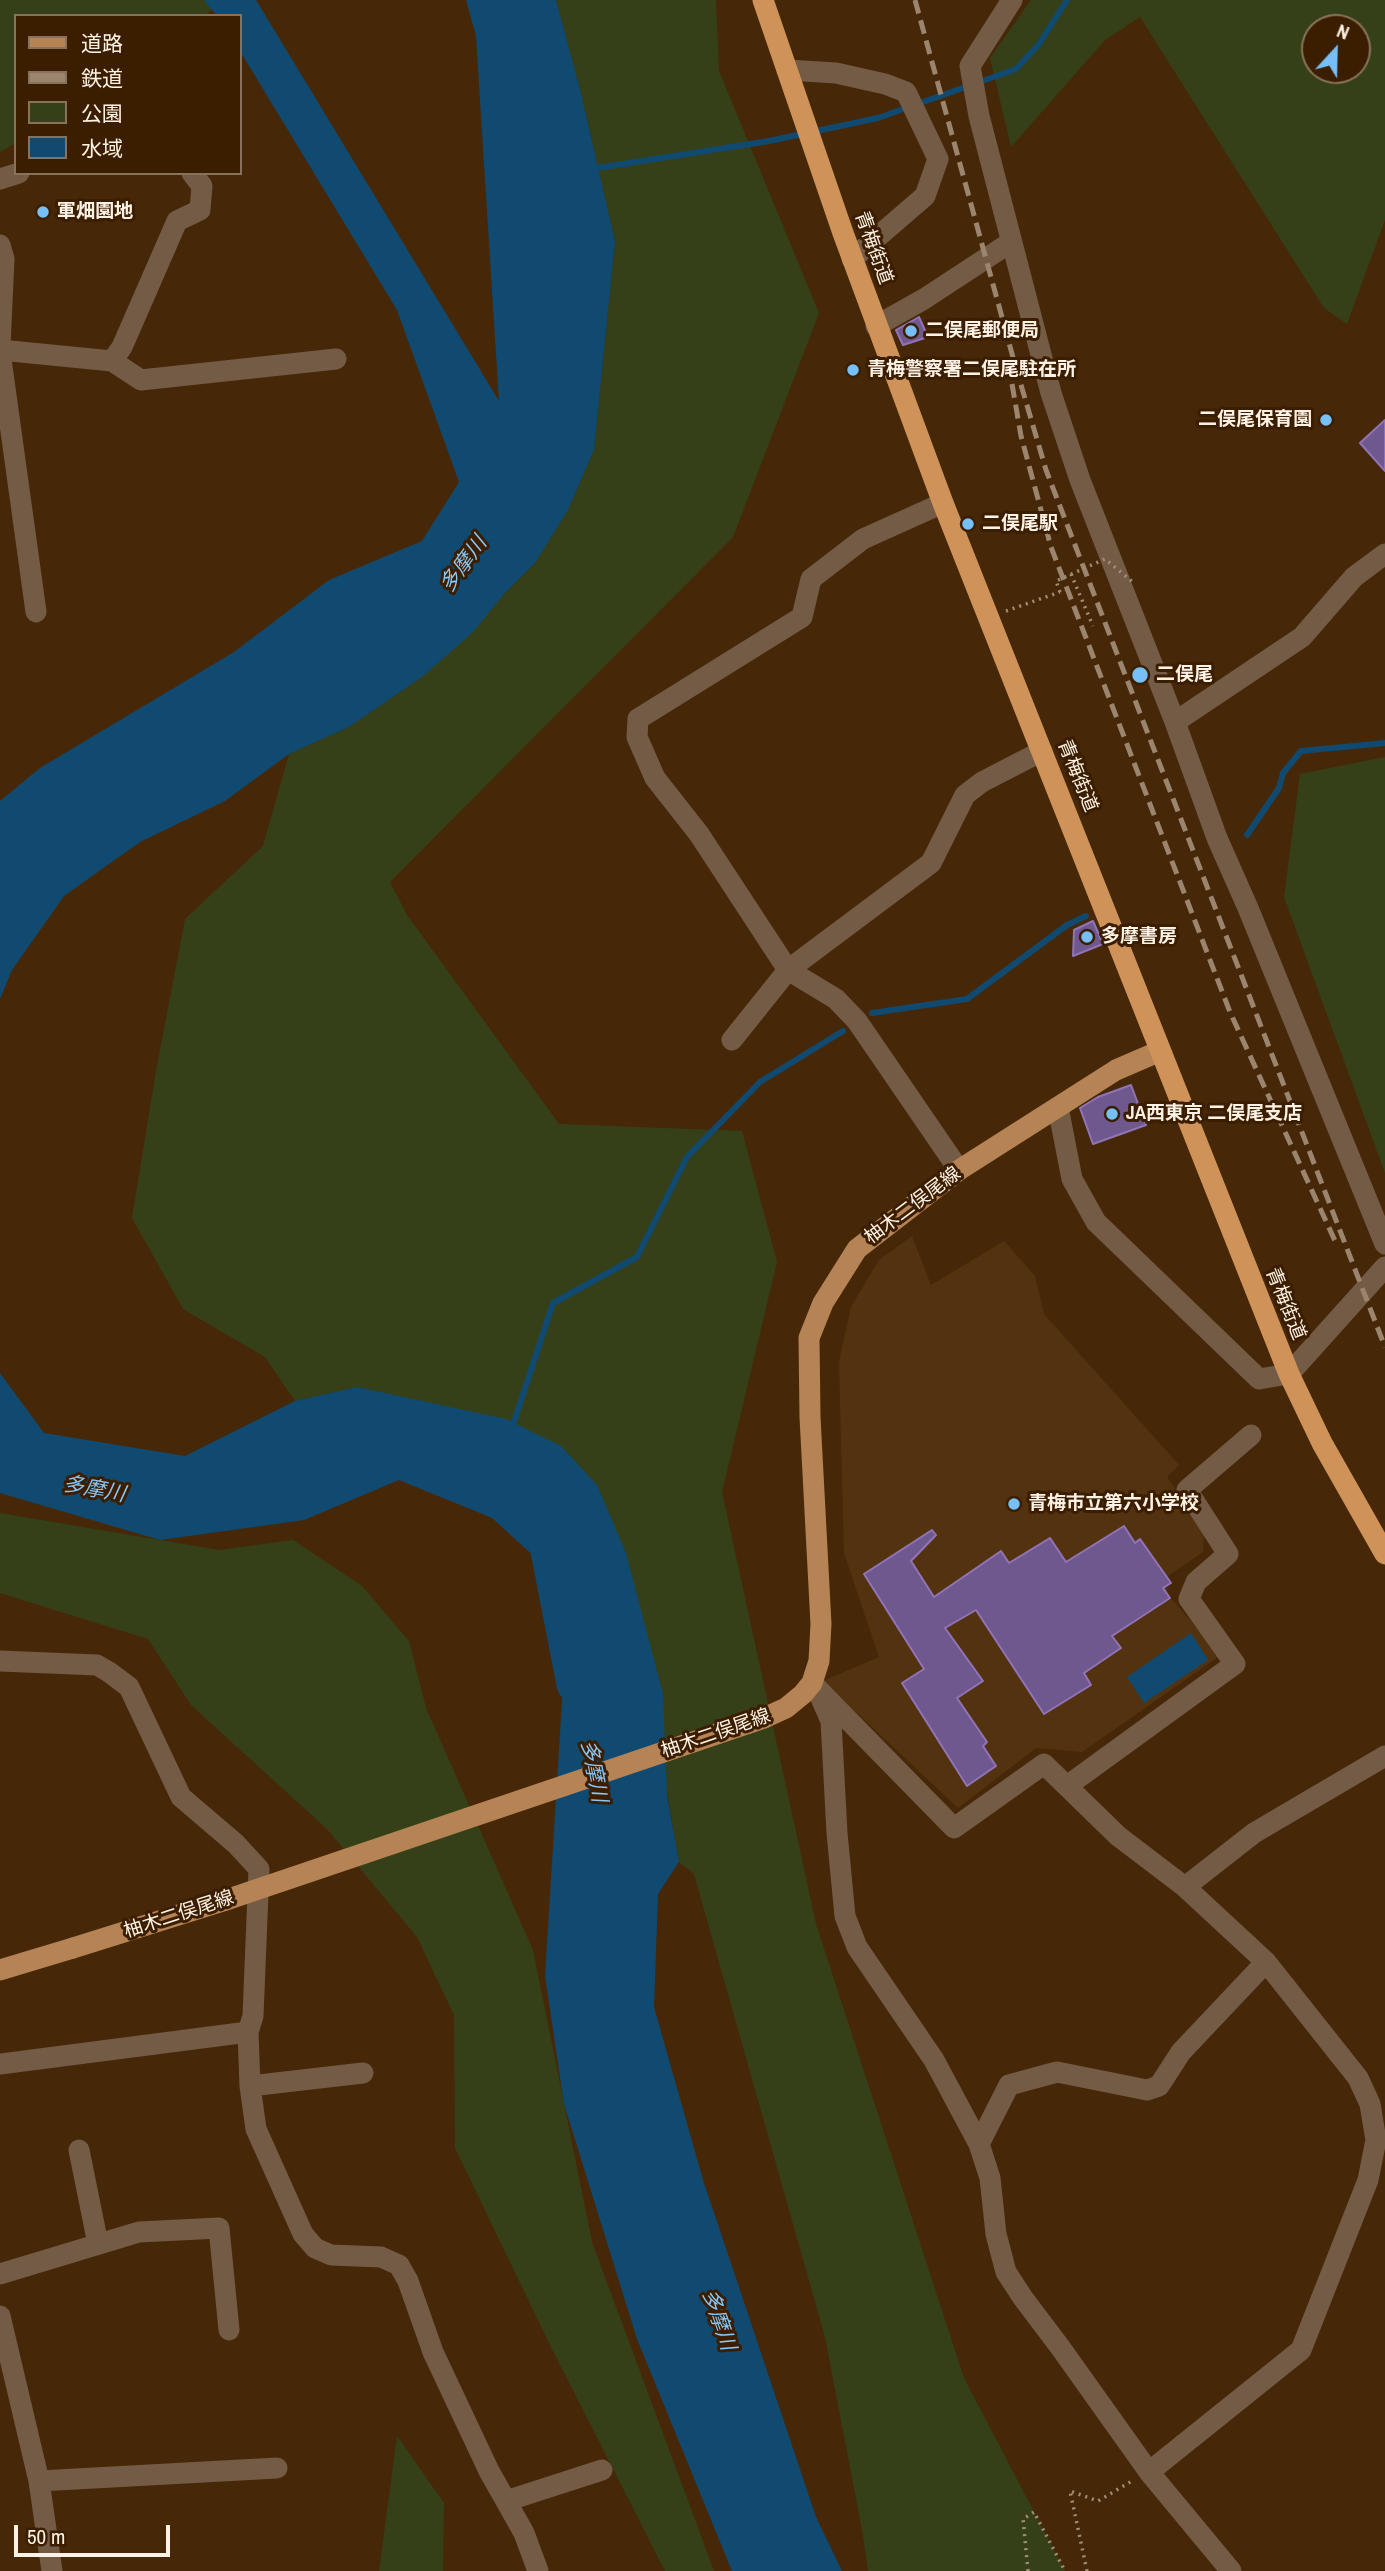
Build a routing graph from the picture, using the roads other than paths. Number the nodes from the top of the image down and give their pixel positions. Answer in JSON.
{"nodes":[{"id":1,"x":1012,"y":0,"type":"edge"},
{"id":2,"x":764,"y":1,"type":"edge"},
{"id":3,"x":790,"y":76,"type":"junction"},
{"id":4,"x":194,"y":175,"type":"edge"},
{"id":5,"x":1011,"y":242,"type":"junction"},
{"id":6,"x":0,"y":245,"type":"edge"},
{"id":7,"x":852,"y":259,"type":"junction"},
{"id":8,"x":876,"y":326,"type":"junction"},
{"id":9,"x":0,"y":349,"type":"edge"},
{"id":10,"x":335,"y":359,"type":"dead end"},
{"id":11,"x":112,"y":361,"type":"junction"},
{"id":12,"x":943,"y":503,"type":"junction"},
{"id":13,"x":1385,"y":554,"type":"edge"},
{"id":14,"x":36,"y":612,"type":"dead end"},
{"id":15,"x":1175,"y":722,"type":"junction"},
{"id":16,"x":1042,"y":751,"type":"junction"},
{"id":17,"x":788,"y":970,"type":"junction"},
{"id":18,"x":732,"y":1040,"type":"dead end"},
{"id":19,"x":1160,"y":1051,"type":"junction"},
{"id":20,"x":1059,"y":1107,"type":"junction"},
{"id":21,"x":959,"y":1170,"type":"junction"},
{"id":22,"x":1385,"y":1244,"type":"edge"},
{"id":23,"x":1385,"y":1266,"type":"edge"},
{"id":24,"x":1289,"y":1374,"type":"junction"},
{"id":25,"x":1251,"y":1435,"type":"dead end"},
{"id":26,"x":1385,"y":1554,"type":"edge"},
{"id":27,"x":0,"y":1661,"type":"edge"},
{"id":28,"x":812,"y":1683,"type":"junction"},
{"id":29,"x":1385,"y":1756,"type":"edge"},
{"id":30,"x":1067,"y":1786,"type":"junction"},
{"id":31,"x":1185,"y":1887,"type":"junction"},
{"id":32,"x":1266,"y":1962,"type":"junction"},
{"id":33,"x":0,"y":1970,"type":"edge"},
{"id":34,"x":248,"y":2032,"type":"junction"},
{"id":35,"x":0,"y":2063,"type":"edge"},
{"id":36,"x":363,"y":2073,"type":"dead end"},
{"id":37,"x":250,"y":2086,"type":"junction"},
{"id":38,"x":1378,"y":2105,"type":"edge"},
{"id":39,"x":979,"y":2144,"type":"junction"},
{"id":40,"x":79,"y":2150,"type":"dead end"},
{"id":41,"x":1377,"y":2181,"type":"edge"},
{"id":42,"x":98,"y":2244,"type":"junction"},
{"id":43,"x":0,"y":2274,"type":"edge"},
{"id":44,"x":0,"y":2316,"type":"edge"},
{"id":45,"x":229,"y":2330,"type":"dead end"},
{"id":46,"x":277,"y":2468,"type":"dead end"},
{"id":47,"x":602,"y":2470,"type":"dead end"},
{"id":48,"x":1149,"y":2472,"type":"junction"},
{"id":49,"x":39,"y":2482,"type":"junction"},
{"id":50,"x":506,"y":2501,"type":"junction"},
{"id":51,"x":52,"y":2571,"type":"edge"},
{"id":52,"x":538,"y":2571,"type":"edge"},
{"id":53,"x":1231,"y":2571,"type":"edge"}],
"edges":[{"from":1,"to":5,"type":"street"},
{"from":2,"to":3,"type":"highway","name":"青梅街道"},
{"from":3,"to":7,"type":"highway","name":"青梅街道"},
{"from":3,"to":7,"type":"street"},
{"from":4,"to":11,"type":"street"},
{"from":5,"to":8,"type":"street"},
{"from":5,"to":15,"type":"street"},
{"from":6,"to":9,"type":"street"},
{"from":7,"to":8,"type":"highway","name":"青梅街道"},
{"from":8,"to":12,"type":"highway","name":"青梅街道"},
{"from":9,"to":11,"type":"street"},
{"from":9,"to":14,"type":"street"},
{"from":10,"to":11,"type":"street"},
{"from":12,"to":16,"type":"highway","name":"青梅街道"},
{"from":12,"to":17,"type":"street"},
{"from":13,"to":15,"type":"street"},
{"from":15,"to":22,"type":"street"},
{"from":16,"to":17,"type":"street"},
{"from":16,"to":19,"type":"highway","name":"青梅街道"},
{"from":17,"to":18,"type":"street"},
{"from":17,"to":21,"type":"street"},
{"from":19,"to":20,"type":"main road","name":"柚木二俣尾線"},
{"from":19,"to":24,"type":"highway","name":"青梅街道"},
{"from":20,"to":21,"type":"main road","name":"柚木二俣尾線"},
{"from":20,"to":24,"type":"street"},
{"from":21,"to":28,"type":"main road","name":"柚木二俣尾線"},
{"from":23,"to":24,"type":"street"},
{"from":24,"to":26,"type":"highway","name":"青梅街道"},
{"from":25,"to":30,"type":"street"},
{"from":27,"to":34,"type":"street"},
{"from":28,"to":30,"type":"street"},
{"from":28,"to":33,"type":"main road","name":"柚木二俣尾線","bridge":true},
{"from":28,"to":39,"type":"street"},
{"from":29,"to":31,"type":"street"},
{"from":30,"to":31,"type":"street"},
{"from":31,"to":32,"type":"street"},
{"from":32,"to":38,"type":"street"},
{"from":32,"to":39,"type":"street"},
{"from":34,"to":35,"type":"street"},
{"from":34,"to":37,"type":"street"},
{"from":36,"to":37,"type":"street"},
{"from":37,"to":50,"type":"street"},
{"from":38,"to":41,"type":"street"},
{"from":39,"to":48,"type":"street"},
{"from":40,"to":42,"type":"street"},
{"from":41,"to":48,"type":"street"},
{"from":42,"to":43,"type":"street"},
{"from":42,"to":45,"type":"street"},
{"from":44,"to":49,"type":"street"},
{"from":46,"to":49,"type":"street"},
{"from":47,"to":50,"type":"street"},
{"from":48,"to":53,"type":"street"},
{"from":49,"to":51,"type":"street"},
{"from":50,"to":52,"type":"street"}]}
